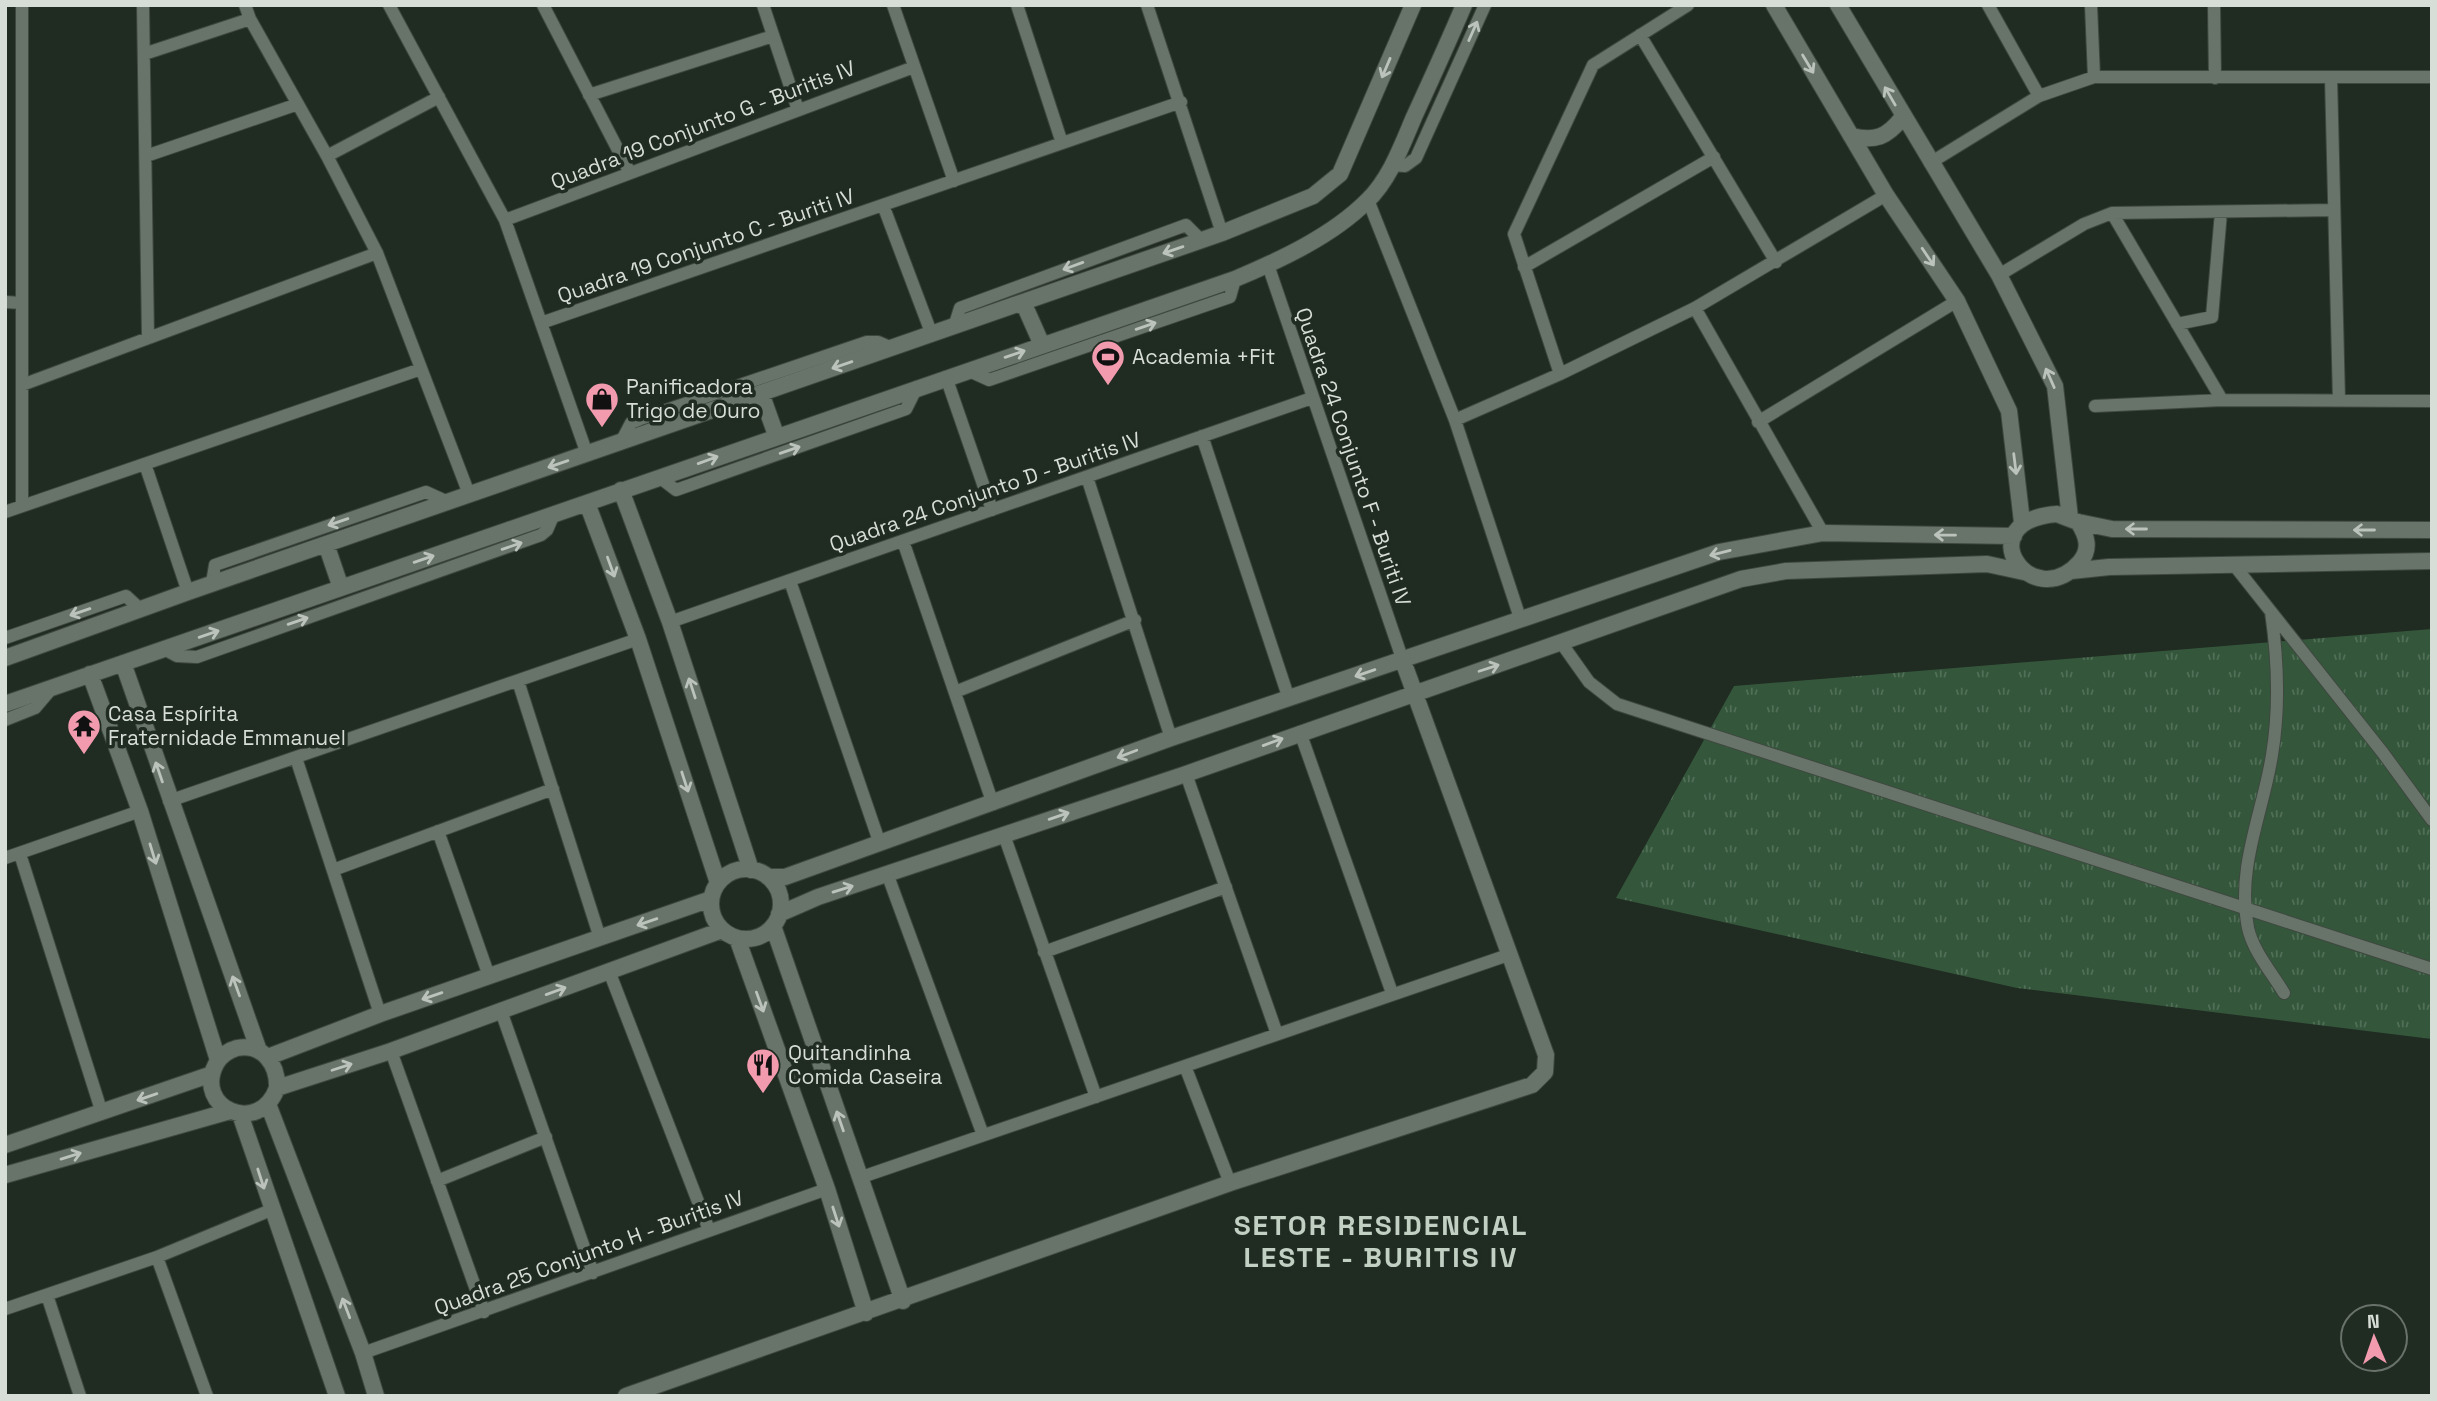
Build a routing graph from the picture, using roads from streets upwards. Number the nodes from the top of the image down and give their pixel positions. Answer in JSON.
{"nodes":[{"id":1,"x":22,"y":5,"type":"edge"},
{"id":2,"x":143,"y":5,"type":"edge"},
{"id":3,"x":245,"y":5,"type":"edge"},
{"id":4,"x":388,"y":5,"type":"edge"},
{"id":5,"x":543,"y":5,"type":"edge"},
{"id":6,"x":763,"y":5,"type":"edge"},
{"id":7,"x":893,"y":5,"type":"edge"},
{"id":8,"x":1017,"y":5,"type":"edge"},
{"id":9,"x":1147,"y":5,"type":"edge"},
{"id":10,"x":1413,"y":5,"type":"edge"},
{"id":11,"x":1464,"y":5,"type":"edge"},
{"id":12,"x":1485,"y":5,"type":"edge"},
{"id":13,"x":1688,"y":5,"type":"edge"},
{"id":14,"x":1774,"y":5,"type":"edge"},
{"id":15,"x":1838,"y":5,"type":"edge"},
{"id":16,"x":1988,"y":5,"type":"edge"},
{"id":17,"x":2091,"y":5,"type":"edge"},
{"id":18,"x":2214,"y":5,"type":"edge"},
{"id":19,"x":250,"y":19,"type":"junction"},
{"id":20,"x":1640,"y":35,"type":"junction"},
{"id":21,"x":773,"y":36,"type":"junction"},
{"id":22,"x":144,"y":54,"type":"junction"},
{"id":23,"x":914,"y":66,"type":"junction"},
{"id":24,"x":2432,"y":76,"type":"edge"},
{"id":25,"x":2094,"y":77,"type":"junction"},
{"id":26,"x":2331,"y":77,"type":"junction"},
{"id":27,"x":2215,"y":78,"type":"junction"},
{"id":28,"x":589,"y":95,"type":"junction"},
{"id":29,"x":2039,"y":96,"type":"junction"},
{"id":30,"x":439,"y":97,"type":"junction"},
{"id":31,"x":1181,"y":102,"type":"junction"},
{"id":32,"x":298,"y":104,"type":"junction"},
{"id":33,"x":799,"y":110,"type":"junction"},
{"id":34,"x":1902,"y":118,"type":"junction"},
{"id":35,"x":1851,"y":136,"type":"junction"},
{"id":36,"x":1062,"y":143,"type":"junction"},
{"id":37,"x":146,"y":156,"type":"junction"},
{"id":38,"x":327,"y":156,"type":"junction"},
{"id":39,"x":1714,"y":157,"type":"junction"},
{"id":40,"x":1930,"y":163,"type":"junction"},
{"id":41,"x":1392,"y":165,"type":"junction"},
{"id":42,"x":630,"y":173,"type":"junction"},
{"id":43,"x":954,"y":181,"type":"junction"},
{"id":44,"x":1886,"y":195,"type":"junction"},
{"id":45,"x":1368,"y":200,"type":"junction"},
{"id":46,"x":883,"y":205,"type":"junction"},
{"id":47,"x":2334,"y":210,"type":"junction"},
{"id":48,"x":2221,"y":212,"type":"junction"},
{"id":49,"x":2112,"y":213,"type":"junction"},
{"id":50,"x":505,"y":220,"type":"junction"},
{"id":51,"x":1222,"y":233,"type":"junction"},
{"id":52,"x":1201,"y":240,"type":"junction"},
{"id":53,"x":377,"y":253,"type":"junction"},
{"id":54,"x":1776,"y":262,"type":"junction"},
{"id":55,"x":1268,"y":265,"type":"junction"},
{"id":56,"x":1524,"y":267,"type":"junction"},
{"id":57,"x":1999,"y":275,"type":"junction"},
{"id":58,"x":1235,"y":279,"type":"junction"},
{"id":59,"x":1957,"y":301,"type":"junction"},
{"id":60,"x":5,"y":302,"type":"edge"},
{"id":61,"x":1023,"y":302,"type":"junction"},
{"id":62,"x":22,"y":303,"type":"junction"},
{"id":63,"x":1695,"y":308,"type":"junction"},
{"id":64,"x":541,"y":323,"type":"junction"},
{"id":65,"x":2177,"y":324,"type":"junction"},
{"id":66,"x":954,"y":327,"type":"junction"},
{"id":67,"x":932,"y":335,"type":"junction"},
{"id":68,"x":148,"y":338,"type":"junction"},
{"id":69,"x":1042,"y":345,"type":"junction"},
{"id":70,"x":891,"y":348,"type":"junction"},
{"id":71,"x":421,"y":369,"type":"junction"},
{"id":72,"x":967,"y":370,"type":"junction"},
{"id":73,"x":1560,"y":374,"type":"junction"},
{"id":74,"x":946,"y":377,"type":"junction"},
{"id":75,"x":22,"y":385,"type":"junction"},
{"id":76,"x":917,"y":387,"type":"junction"},
{"id":77,"x":761,"y":393,"type":"junction"},
{"id":78,"x":1312,"y":398,"type":"junction"},
{"id":79,"x":2222,"y":400,"type":"junction"},
{"id":80,"x":2339,"y":400,"type":"junction"},
{"id":81,"x":2432,"y":401,"type":"edge"},
{"id":82,"x":2095,"y":406,"type":"dead end"},
{"id":83,"x":1455,"y":420,"type":"junction"},
{"id":84,"x":1758,"y":422,"type":"junction"},
{"id":85,"x":776,"y":435,"type":"junction"},
{"id":86,"x":1202,"y":436,"type":"junction"},
{"id":87,"x":621,"y":442,"type":"junction"},
{"id":88,"x":587,"y":454,"type":"junction"},
{"id":89,"x":145,"y":464,"type":"junction"},
{"id":90,"x":659,"y":477,"type":"junction"},
{"id":91,"x":1087,"y":477,"type":"junction"},
{"id":92,"x":621,"y":491,"type":"junction"},
{"id":93,"x":469,"y":494,"type":"junction"},
{"id":94,"x":448,"y":502,"type":"junction"},
{"id":95,"x":587,"y":503,"type":"junction"},
{"id":96,"x":22,"y":506,"type":"junction"},
{"id":97,"x":992,"y":510,"type":"junction"},
{"id":98,"x":5,"y":512,"type":"edge"},
{"id":99,"x":554,"y":514,"type":"junction"},
{"id":100,"x":2074,"y":520,"type":"junction"},
{"id":101,"x":2018,"y":529,"type":"junction"},
{"id":102,"x":2432,"y":530,"type":"edge"},
{"id":103,"x":1823,"y":533,"type":"junction"},
{"id":104,"x":903,"y":541,"type":"junction"},
{"id":105,"x":326,"y":544,"type":"junction"},
{"id":106,"x":2432,"y":561,"type":"edge"},
{"id":107,"x":2234,"y":565,"type":"junction"},
{"id":108,"x":2071,"y":571,"type":"junction"},
{"id":109,"x":2024,"y":572,"type":"junction"},
{"id":110,"x":790,"y":581,"type":"junction"},
{"id":111,"x":212,"y":583,"type":"junction"},
{"id":112,"x":341,"y":588,"type":"junction"},
{"id":113,"x":188,"y":592,"type":"junction"},
{"id":114,"x":140,"y":609,"type":"junction"},
{"id":115,"x":2271,"y":612,"type":"junction"},
{"id":116,"x":1520,"y":618,"type":"junction"},
{"id":117,"x":1135,"y":620,"type":"junction"},
{"id":118,"x":670,"y":622,"type":"junction"},
{"id":119,"x":5,"y":638,"type":"edge"},
{"id":120,"x":638,"y":639,"type":"junction"},
{"id":121,"x":1562,"y":644,"type":"junction"},
{"id":122,"x":164,"y":649,"type":"junction"},
{"id":123,"x":5,"y":658,"type":"edge"},
{"id":124,"x":1403,"y":661,"type":"junction"},
{"id":125,"x":123,"y":663,"type":"junction"},
{"id":126,"x":90,"y":674,"type":"junction"},
{"id":127,"x":518,"y":681,"type":"junction"},
{"id":128,"x":52,"y":688,"type":"junction"},
{"id":129,"x":955,"y":692,"type":"junction"},
{"id":130,"x":1413,"y":694,"type":"junction"},
{"id":131,"x":1289,"y":699,"type":"junction"},
{"id":132,"x":5,"y":704,"type":"edge"},
{"id":133,"x":5,"y":720,"type":"edge"},
{"id":134,"x":1300,"y":732,"type":"junction"},
{"id":135,"x":1171,"y":738,"type":"junction"},
{"id":136,"x":296,"y":758,"type":"junction"},
{"id":137,"x":1186,"y":774,"type":"junction"},
{"id":138,"x":553,"y":789,"type":"junction"},
{"id":139,"x":169,"y":801,"type":"junction"},
{"id":140,"x":993,"y":804,"type":"junction"},
{"id":141,"x":140,"y":811,"type":"junction"},
{"id":142,"x":2432,"y":820,"type":"edge"},
{"id":143,"x":438,"y":831,"type":"junction"},
{"id":144,"x":1004,"y":835,"type":"junction"},
{"id":145,"x":880,"y":844,"type":"junction"},
{"id":146,"x":20,"y":854,"type":"junction"},
{"id":147,"x":5,"y":858,"type":"edge"},
{"id":148,"x":333,"y":870,"type":"junction"},
{"id":149,"x":751,"y":870,"type":"junction"},
{"id":150,"x":888,"y":876,"type":"junction"},
{"id":151,"x":768,"y":877,"type":"junction"},
{"id":152,"x":718,"y":883,"type":"junction"},
{"id":153,"x":1226,"y":887,"type":"junction"},
{"id":154,"x":711,"y":899,"type":"junction"},
{"id":155,"x":2246,"y":909,"type":"junction"},
{"id":156,"x":776,"y":920,"type":"junction"},
{"id":157,"x":722,"y":930,"type":"junction"},
{"id":158,"x":600,"y":938,"type":"junction"},
{"id":159,"x":737,"y":938,"type":"junction"},
{"id":160,"x":1044,"y":952,"type":"junction"},
{"id":161,"x":1511,"y":954,"type":"junction"},
{"id":162,"x":2432,"y":969,"type":"edge"},
{"id":163,"x":609,"y":971,"type":"junction"},
{"id":164,"x":489,"y":976,"type":"junction"},
{"id":165,"x":1392,"y":993,"type":"junction"},
{"id":166,"x":2284,"y":993,"type":"dead end"},
{"id":167,"x":501,"y":1011,"type":"junction"},
{"id":168,"x":380,"y":1014,"type":"junction"},
{"id":169,"x":1277,"y":1034,"type":"junction"},
{"id":170,"x":391,"y":1051,"type":"junction"},
{"id":171,"x":263,"y":1054,"type":"junction"},
{"id":172,"x":1185,"y":1066,"type":"junction"},
{"id":173,"x":215,"y":1067,"type":"junction"},
{"id":174,"x":277,"y":1088,"type":"junction"},
{"id":175,"x":1096,"y":1097,"type":"junction"},
{"id":176,"x":268,"y":1104,"type":"junction"},
{"id":177,"x":235,"y":1112,"type":"junction"},
{"id":178,"x":102,"y":1113,"type":"junction"},
{"id":179,"x":983,"y":1135,"type":"junction"},
{"id":180,"x":545,"y":1137,"type":"junction"},
{"id":181,"x":5,"y":1145,"type":"edge"},
{"id":182,"x":5,"y":1175,"type":"edge"},
{"id":183,"x":859,"y":1178,"type":"junction"},
{"id":184,"x":438,"y":1181,"type":"junction"},
{"id":185,"x":1230,"y":1183,"type":"junction"},
{"id":186,"x":827,"y":1189,"type":"junction"},
{"id":187,"x":271,"y":1210,"type":"junction"},
{"id":188,"x":709,"y":1230,"type":"junction"},
{"id":189,"x":157,"y":1257,"type":"junction"},
{"id":190,"x":593,"y":1273,"type":"junction"},
{"id":191,"x":47,"y":1294,"type":"junction"},
{"id":192,"x":903,"y":1301,"type":"junction"},
{"id":193,"x":5,"y":1309,"type":"edge"},
{"id":194,"x":484,"y":1312,"type":"junction"},
{"id":195,"x":866,"y":1313,"type":"junction"},
{"id":196,"x":363,"y":1353,"type":"junction"},
{"id":197,"x":80,"y":1396,"type":"edge"},
{"id":198,"x":206,"y":1396,"type":"edge"},
{"id":199,"x":337,"y":1396,"type":"edge"},
{"id":200,"x":376,"y":1396,"type":"edge"},
{"id":201,"x":626,"y":1396,"type":"edge"}],
"edges":[{"from":1,"to":62,"type":"street"},
{"from":2,"to":22,"type":"street"},
{"from":3,"to":19,"type":"street"},
{"from":4,"to":30,"type":"street"},
{"from":5,"to":28,"type":"street"},
{"from":6,"to":21,"type":"street"},
{"from":7,"to":23,"type":"street"},
{"from":8,"to":36,"type":"street"},
{"from":9,"to":31,"type":"street"},
{"from":10,"to":51,"type":"street","one_way":true},
{"from":11,"to":41,"type":"street"},
{"from":41,"to":12,"type":"street","one_way":true},
{"from":13,"to":20,"type":"street"},
{"from":14,"to":35,"type":"street","one_way":true},
{"from":34,"to":15,"type":"street","one_way":true},
{"from":16,"to":29,"type":"street"},
{"from":17,"to":25,"type":"street"},
{"from":18,"to":27,"type":"street"},
{"from":19,"to":22,"type":"street"},
{"from":19,"to":32,"type":"street"},
{"from":20,"to":39,"type":"street"},
{"from":20,"to":56,"type":"street"},
{"from":21,"to":28,"type":"street"},
{"from":21,"to":33,"type":"street"},
{"from":22,"to":37,"type":"street"},
{"from":23,"to":33,"type":"street","name":"Quadra 19 Conjunto G - Buritis IV"},
{"from":23,"to":43,"type":"street"},
{"from":24,"to":26,"type":"street"},
{"from":25,"to":27,"type":"street"},
{"from":25,"to":29,"type":"street"},
{"from":26,"to":27,"type":"street"},
{"from":26,"to":47,"type":"street"},
{"from":28,"to":42,"type":"street"},
{"from":29,"to":40,"type":"street"},
{"from":30,"to":38,"type":"street"},
{"from":30,"to":50,"type":"street"},
{"from":31,"to":36,"type":"street","name":"Quadra 19 Conjunto C - Buriti IV"},
{"from":31,"to":51,"type":"street"},
{"from":32,"to":37,"type":"street"},
{"from":32,"to":38,"type":"street"},
{"from":33,"to":42,"type":"street","name":"Quadra 19 Conjunto G - Buritis IV"},
{"from":34,"to":35,"type":"street"},
{"from":34,"to":40,"type":"street"},
{"from":35,"to":44,"type":"street"},
{"from":36,"to":43,"type":"street","name":"Quadra 19 Conjunto C - Buriti IV"},
{"from":37,"to":68,"type":"street"},
{"from":38,"to":53,"type":"street"},
{"from":39,"to":54,"type":"street"},
{"from":39,"to":56,"type":"street"},
{"from":40,"to":57,"type":"street"},
{"from":41,"to":45,"type":"street"},
{"from":42,"to":50,"type":"street","name":"Quadra 19 Conjunto G - Buritis IV"},
{"from":43,"to":46,"type":"street","name":"Quadra 19 Conjunto C - Buriti IV"},
{"from":44,"to":54,"type":"street"},
{"from":44,"to":59,"type":"street","one_way":true},
{"from":45,"to":55,"type":"street"},
{"from":45,"to":83,"type":"street"},
{"from":46,"to":64,"type":"street","name":"Quadra 19 Conjunto C - Buriti IV"},
{"from":46,"to":67,"type":"street"},
{"from":47,"to":48,"type":"street"},
{"from":47,"to":80,"type":"street"},
{"from":48,"to":49,"type":"street"},
{"from":48,"to":65,"type":"street"},
{"from":49,"to":57,"type":"street"},
{"from":49,"to":65,"type":"street"},
{"from":50,"to":64,"type":"street"},
{"from":51,"to":52,"type":"street"},
{"from":52,"to":61,"type":"street","one_way":true},
{"from":52,"to":66,"type":"street","one_way":true},
{"from":53,"to":68,"type":"street"},
{"from":53,"to":71,"type":"street"},
{"from":54,"to":63,"type":"street"},
{"from":55,"to":58,"type":"street"},
{"from":55,"to":78,"type":"street","name":"Quadra 24 Conjunto F - Buriti IV"},
{"from":56,"to":73,"type":"street"},
{"from":100,"to":57,"type":"street","one_way":true},
{"from":58,"to":69,"type":"street"},
{"from":72,"to":58,"type":"street","one_way":true},
{"from":59,"to":84,"type":"street"},
{"from":59,"to":101,"type":"street","one_way":true},
{"from":60,"to":62,"type":"street"},
{"from":61,"to":66,"type":"street"},
{"from":61,"to":69,"type":"street"},
{"from":62,"to":75,"type":"street"},
{"from":63,"to":73,"type":"street"},
{"from":63,"to":84,"type":"street"},
{"from":64,"to":88,"type":"street"},
{"from":65,"to":79,"type":"street"},
{"from":66,"to":67,"type":"street"},
{"from":67,"to":70,"type":"street"},
{"from":68,"to":75,"type":"street"},
{"from":72,"to":69,"type":"street","one_way":true},
{"from":70,"to":77,"type":"street","one_way":true},
{"from":70,"to":87,"type":"street"},
{"from":71,"to":89,"type":"street"},
{"from":71,"to":93,"type":"street"},
{"from":72,"to":74,"type":"street"},
{"from":73,"to":83,"type":"street"},
{"from":74,"to":76,"type":"street"},
{"from":74,"to":97,"type":"street"},
{"from":75,"to":96,"type":"street"},
{"from":76,"to":85,"type":"street"},
{"from":90,"to":76,"type":"street","one_way":true},
{"from":77,"to":85,"type":"street"},
{"from":77,"to":87,"type":"street"},
{"from":78,"to":86,"type":"street","name":"Quadra 24 Conjunto D - Buritis IV"},
{"from":78,"to":124,"type":"street","name":"Quadra 24 Conjunto F - Buriti IV"},
{"from":79,"to":80,"type":"street"},
{"from":79,"to":82,"type":"street"},
{"from":80,"to":81,"type":"street"},
{"from":83,"to":116,"type":"street"},
{"from":84,"to":103,"type":"street"},
{"from":90,"to":85,"type":"street","one_way":true},
{"from":86,"to":91,"type":"street","name":"Quadra 24 Conjunto D - Buritis IV"},
{"from":86,"to":131,"type":"street"},
{"from":87,"to":88,"type":"street"},
{"from":88,"to":93,"type":"street","one_way":true},
{"from":89,"to":96,"type":"street"},
{"from":89,"to":113,"type":"street"},
{"from":90,"to":92,"type":"street"},
{"from":91,"to":97,"type":"street","name":"Quadra 24 Conjunto D - Buritis IV"},
{"from":91,"to":117,"type":"street"},
{"from":92,"to":95,"type":"street"},
{"from":92,"to":118,"type":"street"},
{"from":93,"to":94,"type":"street"},
{"from":94,"to":105,"type":"street"},
{"from":94,"to":111,"type":"street","one_way":true},
{"from":95,"to":99,"type":"street"},
{"from":95,"to":120,"type":"street","one_way":true},
{"from":96,"to":98,"type":"street"},
{"from":97,"to":104,"type":"street","name":"Quadra 24 Conjunto D - Buritis IV"},
{"from":112,"to":99,"type":"street","one_way":true},
{"from":122,"to":99,"type":"street","one_way":true},
{"from":100,"to":101,"type":"street"},
{"from":102,"to":100,"type":"street","one_way":true},
{"from":100,"to":108,"type":"street"},
{"from":101,"to":103,"type":"street","one_way":true},
{"from":101,"to":109,"type":"street"},
{"from":103,"to":116,"type":"street","one_way":true},
{"from":104,"to":110,"type":"street","name":"Quadra 24 Conjunto D - Buritis IV"},
{"from":104,"to":129,"type":"street"},
{"from":105,"to":111,"type":"street"},
{"from":105,"to":112,"type":"street"},
{"from":106,"to":107,"type":"street"},
{"from":107,"to":108,"type":"street"},
{"from":107,"to":115,"type":"street"},
{"from":108,"to":109,"type":"street"},
{"from":109,"to":121,"type":"street"},
{"from":110,"to":118,"type":"street","name":"Quadra 24 Conjunto D - Buritis IV"},
{"from":110,"to":145,"type":"street"},
{"from":111,"to":113,"type":"street"},
{"from":122,"to":112,"type":"street","one_way":true},
{"from":113,"to":114,"type":"street"},
{"from":114,"to":119,"type":"street","one_way":true},
{"from":114,"to":123,"type":"street"},
{"from":115,"to":142,"type":"street"},
{"from":115,"to":155,"type":"street"},
{"from":116,"to":124,"type":"street"},
{"from":117,"to":129,"type":"street"},
{"from":117,"to":135,"type":"street"},
{"from":149,"to":118,"type":"street","one_way":true},
{"from":120,"to":127,"type":"street"},
{"from":120,"to":152,"type":"street","one_way":true},
{"from":130,"to":121,"type":"street","one_way":true},
{"from":121,"to":155,"type":"street"},
{"from":122,"to":125,"type":"street"},
{"from":124,"to":130,"type":"street"},
{"from":124,"to":131,"type":"street","one_way":true},
{"from":125,"to":126,"type":"street"},
{"from":139,"to":125,"type":"street","one_way":true},
{"from":126,"to":128,"type":"street"},
{"from":126,"to":141,"type":"street"},
{"from":127,"to":136,"type":"street"},
{"from":127,"to":138,"type":"street"},
{"from":128,"to":132,"type":"street"},
{"from":128,"to":133,"type":"street"},
{"from":129,"to":140,"type":"street"},
{"from":130,"to":134,"type":"street"},
{"from":130,"to":161,"type":"street"},
{"from":131,"to":135,"type":"street"},
{"from":137,"to":134,"type":"street","one_way":true},
{"from":134,"to":165,"type":"street"},
{"from":135,"to":140,"type":"street","one_way":true},
{"from":136,"to":139,"type":"street"},
{"from":136,"to":148,"type":"street"},
{"from":144,"to":137,"type":"street","one_way":true},
{"from":137,"to":153,"type":"street"},
{"from":138,"to":143,"type":"street"},
{"from":138,"to":158,"type":"street"},
{"from":171,"to":139,"type":"street","one_way":true},
{"from":140,"to":145,"type":"street"},
{"from":141,"to":146,"type":"street"},
{"from":141,"to":173,"type":"street","one_way":true},
{"from":143,"to":148,"type":"street"},
{"from":143,"to":164,"type":"street"},
{"from":144,"to":150,"type":"street"},
{"from":144,"to":160,"type":"street"},
{"from":145,"to":151,"type":"street"},
{"from":146,"to":147,"type":"street"},
{"from":146,"to":178,"type":"street"},
{"from":148,"to":168,"type":"street"},
{"from":149,"to":151,"type":"street"},
{"from":149,"to":152,"type":"street"},
{"from":156,"to":150,"type":"street","one_way":true},
{"from":150,"to":179,"type":"street"},
{"from":151,"to":156,"type":"street"},
{"from":152,"to":154,"type":"street"},
{"from":153,"to":160,"type":"street"},
{"from":153,"to":169,"type":"street"},
{"from":154,"to":157,"type":"street"},
{"from":154,"to":158,"type":"street","one_way":true},
{"from":155,"to":162,"type":"street"},
{"from":155,"to":166,"type":"street"},
{"from":156,"to":159,"type":"street"},
{"from":183,"to":156,"type":"street","one_way":true},
{"from":157,"to":159,"type":"street"},
{"from":157,"to":163,"type":"street"},
{"from":158,"to":164,"type":"street"},
{"from":159,"to":186,"type":"street","one_way":true},
{"from":160,"to":175,"type":"street"},
{"from":161,"to":165,"type":"street"},
{"from":161,"to":185,"type":"street"},
{"from":167,"to":163,"type":"street","one_way":true},
{"from":163,"to":188,"type":"street"},
{"from":164,"to":168,"type":"street","one_way":true},
{"from":165,"to":169,"type":"street"},
{"from":167,"to":170,"type":"street"},
{"from":167,"to":180,"type":"street"},
{"from":168,"to":171,"type":"street"},
{"from":169,"to":172,"type":"street"},
{"from":174,"to":170,"type":"street","one_way":true},
{"from":170,"to":184,"type":"street"},
{"from":171,"to":173,"type":"street"},
{"from":171,"to":174,"type":"street"},
{"from":172,"to":175,"type":"street"},
{"from":172,"to":185,"type":"street"},
{"from":173,"to":177,"type":"street"},
{"from":173,"to":178,"type":"street","one_way":true},
{"from":174,"to":176,"type":"street"},
{"from":175,"to":179,"type":"street"},
{"from":176,"to":177,"type":"street"},
{"from":196,"to":176,"type":"street","one_way":true},
{"from":182,"to":177,"type":"street","one_way":true},
{"from":177,"to":187,"type":"street","one_way":true},
{"from":178,"to":181,"type":"street"},
{"from":179,"to":183,"type":"street"},
{"from":180,"to":184,"type":"street"},
{"from":180,"to":190,"type":"street"},
{"from":183,"to":192,"type":"street"},
{"from":184,"to":194,"type":"street"},
{"from":185,"to":192,"type":"street"},
{"from":186,"to":188,"type":"street","name":"Quadra 25 Conjunto H - Buritis IV"},
{"from":186,"to":195,"type":"street","one_way":true},
{"from":187,"to":189,"type":"street"},
{"from":187,"to":199,"type":"street"},
{"from":188,"to":190,"type":"street","name":"Quadra 25 Conjunto H - Buritis IV"},
{"from":189,"to":191,"type":"street"},
{"from":189,"to":198,"type":"street"},
{"from":190,"to":194,"type":"street","name":"Quadra 25 Conjunto H - Buritis IV"},
{"from":191,"to":193,"type":"street"},
{"from":191,"to":197,"type":"street"},
{"from":192,"to":195,"type":"street"},
{"from":194,"to":196,"type":"street","name":"Quadra 25 Conjunto H - Buritis IV"},
{"from":195,"to":201,"type":"street"},
{"from":196,"to":200,"type":"street"}]}
